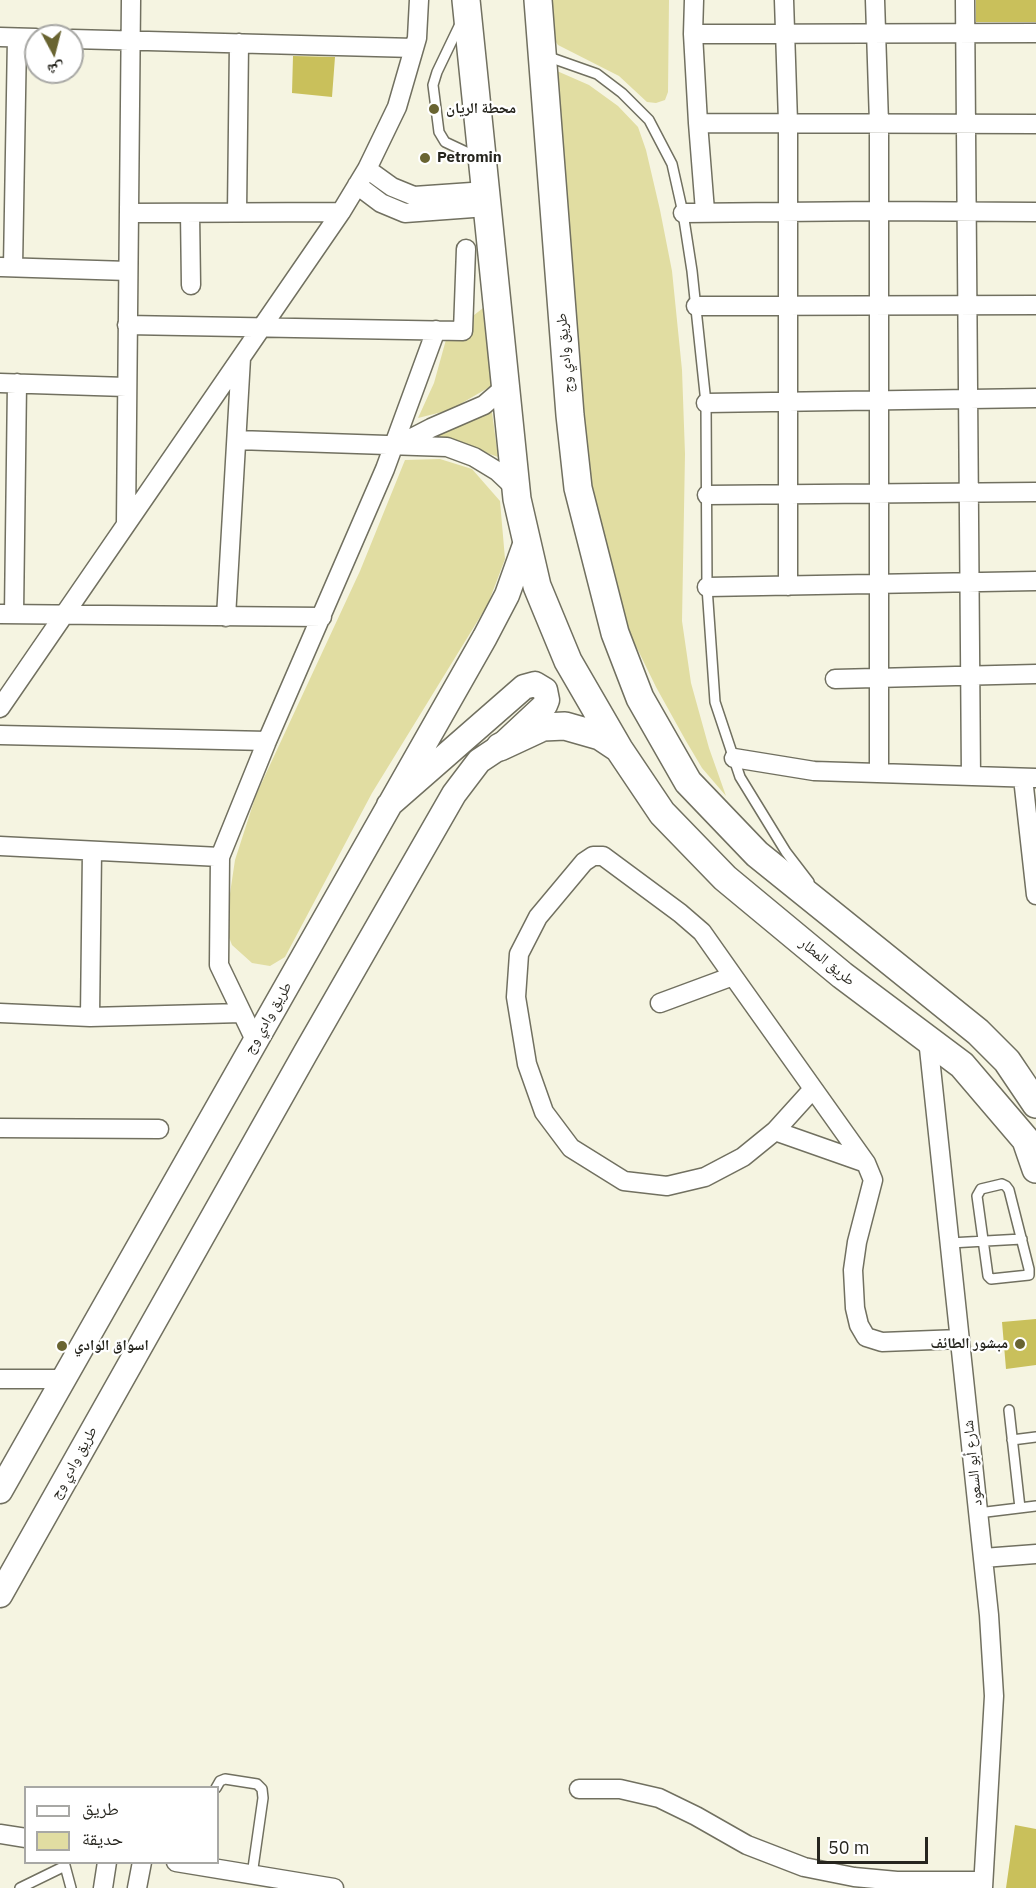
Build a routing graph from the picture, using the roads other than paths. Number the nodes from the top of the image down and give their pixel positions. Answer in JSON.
{"nodes":[{"id":1,"x":131,"y":0,"type":"edge"},
{"id":2,"x":419,"y":0,"type":"edge"},
{"id":3,"x":538,"y":0,"type":"edge"},
{"id":4,"x":694,"y":0,"type":"edge"},
{"id":5,"x":784,"y":0,"type":"edge"},
{"id":6,"x":875,"y":0,"type":"edge"},
{"id":7,"x":965,"y":0,"type":"edge"},
{"id":8,"x":466,"y":4,"type":"edge"},
{"id":9,"x":966,"y":33,"type":"junction"},
{"id":10,"x":1036,"y":33,"type":"edge"},
{"id":11,"x":693,"y":34,"type":"junction"},
{"id":12,"x":785,"y":34,"type":"junction"},
{"id":13,"x":876,"y":34,"type":"junction"},
{"id":14,"x":8,"y":37,"type":"edge"},
{"id":15,"x":24,"y":38,"type":"edge"},
{"id":16,"x":84,"y":39,"type":"edge"},
{"id":17,"x":131,"y":40,"type":"junction"},
{"id":18,"x":239,"y":43,"type":"junction"},
{"id":19,"x":414,"y":48,"type":"junction"},
{"id":20,"x":541,"y":54,"type":"junction"},
{"id":21,"x":788,"y":122,"type":"junction"},
{"id":22,"x":698,"y":123,"type":"junction"},
{"id":23,"x":879,"y":123,"type":"junction"},
{"id":24,"x":966,"y":123,"type":"junction"},
{"id":25,"x":1036,"y":124,"type":"edge"},
{"id":26,"x":7,"y":146,"type":"edge"},
{"id":27,"x":483,"y":160,"type":"junction"},
{"id":28,"x":367,"y":169,"type":"junction"},
{"id":29,"x":357,"y":185,"type":"junction"},
{"id":30,"x":487,"y":199,"type":"junction"},
{"id":31,"x":705,"y":211,"type":"junction"},
{"id":32,"x":788,"y":211,"type":"junction"},
{"id":33,"x":878,"y":211,"type":"junction"},
{"id":34,"x":237,"y":212,"type":"junction"},
{"id":35,"x":341,"y":212,"type":"junction"},
{"id":36,"x":967,"y":212,"type":"junction"},
{"id":37,"x":1036,"y":212,"type":"edge"},
{"id":38,"x":129,"y":213,"type":"junction"},
{"id":39,"x":190,"y":213,"type":"junction"},
{"id":40,"x":683,"y":213,"type":"junction"},
{"id":41,"x":466,"y":249,"type":"dead end"},
{"id":42,"x":6,"y":267,"type":"edge"},
{"id":43,"x":128,"y":271,"type":"junction"},
{"id":44,"x":191,"y":285,"type":"dead end"},
{"id":45,"x":878,"y":305,"type":"junction"},
{"id":46,"x":968,"y":305,"type":"junction"},
{"id":47,"x":1036,"y":305,"type":"edge"},
{"id":48,"x":696,"y":306,"type":"junction"},
{"id":49,"x":788,"y":306,"type":"junction"},
{"id":50,"x":127,"y":325,"type":"junction"},
{"id":51,"x":263,"y":326,"type":"junction"},
{"id":52,"x":436,"y":330,"type":"junction"},
{"id":53,"x":241,"y":358,"type":"junction"},
{"id":54,"x":9,"y":383,"type":"edge"},
{"id":55,"x":506,"y":386,"type":"junction"},
{"id":56,"x":126,"y":387,"type":"junction"},
{"id":57,"x":1036,"y":398,"type":"edge"},
{"id":58,"x":968,"y":399,"type":"junction"},
{"id":59,"x":878,"y":400,"type":"junction"},
{"id":60,"x":788,"y":402,"type":"junction"},
{"id":61,"x":706,"y":403,"type":"junction"},
{"id":62,"x":237,"y":440,"type":"junction"},
{"id":63,"x":394,"y":447,"type":"junction"},
{"id":64,"x":516,"y":489,"type":"junction"},
{"id":65,"x":969,"y":492,"type":"junction"},
{"id":66,"x":1036,"y":492,"type":"edge"},
{"id":67,"x":879,"y":493,"type":"junction"},
{"id":68,"x":788,"y":494,"type":"junction"},
{"id":69,"x":707,"y":495,"type":"junction"},
{"id":70,"x":8,"y":499,"type":"edge"},
{"id":71,"x":126,"y":524,"type":"junction"},
{"id":72,"x":526,"y":542,"type":"junction"},
{"id":73,"x":1036,"y":581,"type":"edge"},
{"id":74,"x":969,"y":582,"type":"junction"},
{"id":75,"x":879,"y":584,"type":"junction"},
{"id":76,"x":788,"y":586,"type":"junction"},
{"id":77,"x":707,"y":587,"type":"junction"},
{"id":78,"x":7,"y":614,"type":"edge"},
{"id":79,"x":63,"y":616,"type":"junction"},
{"id":80,"x":226,"y":617,"type":"junction"},
{"id":81,"x":322,"y":617,"type":"junction"},
{"id":82,"x":1036,"y":674,"type":"edge"},
{"id":83,"x":970,"y":676,"type":"junction"},
{"id":84,"x":879,"y":678,"type":"junction"},
{"id":85,"x":835,"y":679,"type":"dead end"},
{"id":86,"x":0,"y":708,"type":"edge"},
{"id":87,"x":0,"y":735,"type":"edge"},
{"id":88,"x":267,"y":741,"type":"junction"},
{"id":89,"x":500,"y":747,"type":"junction"},
{"id":90,"x":619,"y":749,"type":"junction"},
{"id":91,"x":734,"y":758,"type":"junction"},
{"id":92,"x":879,"y":773,"type":"junction"},
{"id":93,"x":971,"y":776,"type":"junction"},
{"id":94,"x":1030,"y":778,"type":"edge"},
{"id":95,"x":389,"y":805,"type":"junction"},
{"id":96,"x":0,"y":846,"type":"edge"},
{"id":97,"x":92,"y":851,"type":"junction"},
{"id":98,"x":220,"y":857,"type":"junction"},
{"id":99,"x":1036,"y":895,"type":"edge"},
{"id":100,"x":832,"y":913,"type":"junction"},
{"id":101,"x":733,"y":976,"type":"junction"},
{"id":102,"x":660,"y":1003,"type":"dead end"},
{"id":103,"x":0,"y":1013,"type":"edge"},
{"id":104,"x":242,"y":1013,"type":"junction"},
{"id":105,"x":90,"y":1017,"type":"junction"},
{"id":106,"x":928,"y":1039,"type":"junction"},
{"id":107,"x":255,"y":1040,"type":"junction"},
{"id":108,"x":813,"y":1089,"type":"junction"},
{"id":109,"x":1036,"y":1104,"type":"edge"},
{"id":110,"x":0,"y":1128,"type":"edge"},
{"id":111,"x":159,"y":1129,"type":"dead end"},
{"id":112,"x":775,"y":1131,"type":"junction"},
{"id":113,"x":866,"y":1163,"type":"junction"},
{"id":114,"x":1036,"y":1169,"type":"edge"},
{"id":115,"x":1022,"y":1239,"type":"junction"},
{"id":116,"x":983,"y":1241,"type":"junction"},
{"id":117,"x":950,"y":1243,"type":"junction"},
{"id":118,"x":960,"y":1339,"type":"junction"},
{"id":119,"x":0,"y":1379,"type":"edge"},
{"id":120,"x":65,"y":1379,"type":"junction"},
{"id":121,"x":1009,"y":1410,"type":"dead end"},
{"id":122,"x":1036,"y":1437,"type":"edge"},
{"id":123,"x":1012,"y":1440,"type":"junction"},
{"id":124,"x":6,"y":1468,"type":"edge"},
{"id":125,"x":0,"y":1491,"type":"edge"},
{"id":126,"x":1036,"y":1506,"type":"edge"},
{"id":127,"x":1020,"y":1508,"type":"junction"},
{"id":128,"x":978,"y":1513,"type":"junction"},
{"id":129,"x":1036,"y":1554,"type":"edge"},
{"id":130,"x":983,"y":1558,"type":"junction"},
{"id":131,"x":0,"y":1595,"type":"edge"},
{"id":132,"x":217,"y":1786,"type":"edge"},
{"id":133,"x":579,"y":1790,"type":"dead end"},
{"id":134,"x":0,"y":1834,"type":"edge"},
{"id":135,"x":24,"y":1838,"type":"edge"},
{"id":136,"x":65,"y":1864,"type":"edge"},
{"id":137,"x":107,"y":1864,"type":"edge"},
{"id":138,"x":142,"y":1864,"type":"edge"},
{"id":139,"x":204,"y":1865,"type":"edge"},
{"id":140,"x":255,"y":1880,"type":"edge"},
{"id":141,"x":983,"y":1884,"type":"edge"},
{"id":142,"x":20,"y":1888,"type":"edge"},
{"id":143,"x":71,"y":1888,"type":"edge"},
{"id":144,"x":103,"y":1888,"type":"edge"},
{"id":145,"x":137,"y":1888,"type":"edge"},
{"id":146,"x":334,"y":1888,"type":"edge"}],
"edges":[{"from":1,"to":17,"type":"street"},
{"from":2,"to":19,"type":"street"},
{"from":3,"to":20,"type":"main road","name":"طريق وادي وج"},
{"from":4,"to":11,"type":"street"},
{"from":5,"to":12,"type":"street"},
{"from":6,"to":13,"type":"street"},
{"from":7,"to":9,"type":"street"},
{"from":8,"to":27,"type":"main road"},
{"from":8,"to":27,"type":"lane"},
{"from":9,"to":10,"type":"street"},
{"from":9,"to":13,"type":"street"},
{"from":9,"to":24,"type":"street"},
{"from":11,"to":12,"type":"street"},
{"from":11,"to":22,"type":"street"},
{"from":12,"to":13,"type":"street"},
{"from":12,"to":21,"type":"street"},
{"from":13,"to":23,"type":"street"},
{"from":14,"to":15,"type":"street"},
{"from":14,"to":26,"type":"street"},
{"from":16,"to":17,"type":"street"},
{"from":17,"to":18,"type":"street"},
{"from":17,"to":38,"type":"street"},
{"from":18,"to":19,"type":"street"},
{"from":18,"to":34,"type":"street"},
{"from":19,"to":28,"type":"street"},
{"from":20,"to":40,"type":"lane"},
{"from":20,"to":100,"type":"main road","name":"طريق وادي وج"},
{"from":21,"to":22,"type":"street"},
{"from":21,"to":23,"type":"street"},
{"from":21,"to":32,"type":"street"},
{"from":22,"to":31,"type":"street"},
{"from":23,"to":24,"type":"street"},
{"from":23,"to":33,"type":"street"},
{"from":24,"to":25,"type":"street"},
{"from":24,"to":36,"type":"street"},
{"from":26,"to":42,"type":"street"},
{"from":27,"to":30,"type":"main road"},
{"from":28,"to":29,"type":"street"},
{"from":28,"to":30,"type":"street"},
{"from":29,"to":30,"type":"street"},
{"from":29,"to":35,"type":"street"},
{"from":30,"to":55,"type":"main road"},
{"from":31,"to":32,"type":"street"},
{"from":31,"to":40,"type":"street"},
{"from":32,"to":33,"type":"street"},
{"from":32,"to":49,"type":"street"},
{"from":33,"to":36,"type":"street"},
{"from":33,"to":45,"type":"street"},
{"from":34,"to":35,"type":"street"},
{"from":34,"to":39,"type":"street"},
{"from":35,"to":51,"type":"street"},
{"from":36,"to":37,"type":"street"},
{"from":36,"to":46,"type":"street"},
{"from":38,"to":39,"type":"street"},
{"from":38,"to":43,"type":"street"},
{"from":39,"to":44,"type":"street"},
{"from":40,"to":48,"type":"lane"},
{"from":41,"to":52,"type":"street"},
{"from":42,"to":43,"type":"street"},
{"from":43,"to":50,"type":"street"},
{"from":45,"to":46,"type":"street"},
{"from":45,"to":49,"type":"street"},
{"from":45,"to":59,"type":"street"},
{"from":46,"to":47,"type":"street"},
{"from":46,"to":58,"type":"street"},
{"from":48,"to":49,"type":"street"},
{"from":48,"to":61,"type":"lane"},
{"from":49,"to":60,"type":"street"},
{"from":50,"to":51,"type":"street"},
{"from":50,"to":56,"type":"street"},
{"from":51,"to":52,"type":"street"},
{"from":51,"to":53,"type":"street"},
{"from":52,"to":63,"type":"street"},
{"from":53,"to":62,"type":"street"},
{"from":53,"to":71,"type":"street"},
{"from":54,"to":56,"type":"street"},
{"from":54,"to":70,"type":"street"},
{"from":55,"to":63,"type":"street"},
{"from":55,"to":64,"type":"main road"},
{"from":56,"to":71,"type":"street"},
{"from":57,"to":58,"type":"street"},
{"from":58,"to":59,"type":"street"},
{"from":58,"to":65,"type":"street"},
{"from":59,"to":60,"type":"street"},
{"from":59,"to":67,"type":"street"},
{"from":60,"to":61,"type":"street"},
{"from":60,"to":68,"type":"street"},
{"from":61,"to":69,"type":"lane"},
{"from":62,"to":63,"type":"street"},
{"from":62,"to":80,"type":"street"},
{"from":63,"to":64,"type":"street"},
{"from":63,"to":81,"type":"street"},
{"from":64,"to":72,"type":"main road"},
{"from":65,"to":66,"type":"street"},
{"from":65,"to":67,"type":"street"},
{"from":65,"to":74,"type":"street"},
{"from":67,"to":68,"type":"street"},
{"from":67,"to":75,"type":"street"},
{"from":68,"to":69,"type":"street"},
{"from":68,"to":76,"type":"street"},
{"from":69,"to":77,"type":"lane"},
{"from":70,"to":78,"type":"street"},
{"from":71,"to":79,"type":"street"},
{"from":72,"to":90,"type":"main road"},
{"from":72,"to":95,"type":"street","name":"طريق وادي وج"},
{"from":73,"to":74,"type":"street"},
{"from":74,"to":75,"type":"street"},
{"from":74,"to":83,"type":"street"},
{"from":75,"to":76,"type":"street"},
{"from":75,"to":84,"type":"street"},
{"from":76,"to":77,"type":"street"},
{"from":77,"to":91,"type":"lane"},
{"from":78,"to":79,"type":"street"},
{"from":79,"to":80,"type":"street"},
{"from":79,"to":86,"type":"street"},
{"from":80,"to":81,"type":"street"},
{"from":81,"to":88,"type":"street"},
{"from":82,"to":83,"type":"street"},
{"from":83,"to":84,"type":"street"},
{"from":83,"to":93,"type":"street"},
{"from":84,"to":85,"type":"street"},
{"from":84,"to":92,"type":"street"},
{"from":87,"to":88,"type":"street"},
{"from":88,"to":98,"type":"street"},
{"from":89,"to":90,"type":"main road"},
{"from":89,"to":95,"type":"street","name":"طريق وادي وج"},
{"from":89,"to":131,"type":"street","name":"طريق وادي وج"},
{"from":90,"to":106,"type":"main road","name":"طريق المطار"},
{"from":91,"to":92,"type":"street"},
{"from":91,"to":100,"type":"lane"},
{"from":92,"to":93,"type":"street"},
{"from":93,"to":94,"type":"street"},
{"from":94,"to":99,"type":"street"},
{"from":95,"to":107,"type":"street","name":"طريق وادي وج"},
{"from":96,"to":97,"type":"street"},
{"from":97,"to":98,"type":"street"},
{"from":97,"to":105,"type":"street"},
{"from":98,"to":104,"type":"street"},
{"from":100,"to":109,"type":"main road"},
{"from":101,"to":102,"type":"street"},
{"from":101,"to":108,"type":"street"},
{"from":101,"to":112,"type":"street"},
{"from":103,"to":105,"type":"street"},
{"from":104,"to":105,"type":"street"},
{"from":104,"to":107,"type":"street"},
{"from":106,"to":114,"type":"main road","name":"طريق المطار"},
{"from":106,"to":117,"type":"street","name":"شارع أبو السعود"},
{"from":107,"to":120,"type":"street","name":"طريق وادي وج"},
{"from":108,"to":112,"type":"street"},
{"from":108,"to":113,"type":"street"},
{"from":110,"to":111,"type":"street"},
{"from":112,"to":113,"type":"street"},
{"from":113,"to":118,"type":"street"},
{"from":115,"to":116,"type":"lane"},
{"from":115,"to":116,"type":"lane"},
{"from":115,"to":116,"type":"lane"},
{"from":116,"to":117,"type":"lane"},
{"from":117,"to":118,"type":"street","name":"شارع أبو السعود"},
{"from":118,"to":128,"type":"street","name":"شارع أبو السعود"},
{"from":119,"to":120,"type":"street"},
{"from":120,"to":124,"type":"street","name":"طريق وادي وج"},
{"from":121,"to":123,"type":"lane"},
{"from":122,"to":123,"type":"lane"},
{"from":123,"to":127,"type":"lane"},
{"from":124,"to":125,"type":"street","name":"طريق وادي وج"},
{"from":126,"to":127,"type":"lane"},
{"from":127,"to":128,"type":"lane"},
{"from":128,"to":130,"type":"street","name":"شارع أبو السعود"},
{"from":129,"to":130,"type":"street"},
{"from":130,"to":141,"type":"street","name":"شارع أبو السعود"},
{"from":132,"to":140,"type":"lane"},
{"from":133,"to":141,"type":"street"},
{"from":134,"to":135,"type":"street"},
{"from":136,"to":142,"type":"lane"},
{"from":136,"to":143,"type":"lane"},
{"from":137,"to":144,"type":"street"},
{"from":138,"to":145,"type":"street"},
{"from":139,"to":140,"type":"street"},
{"from":140,"to":146,"type":"street"}]}
